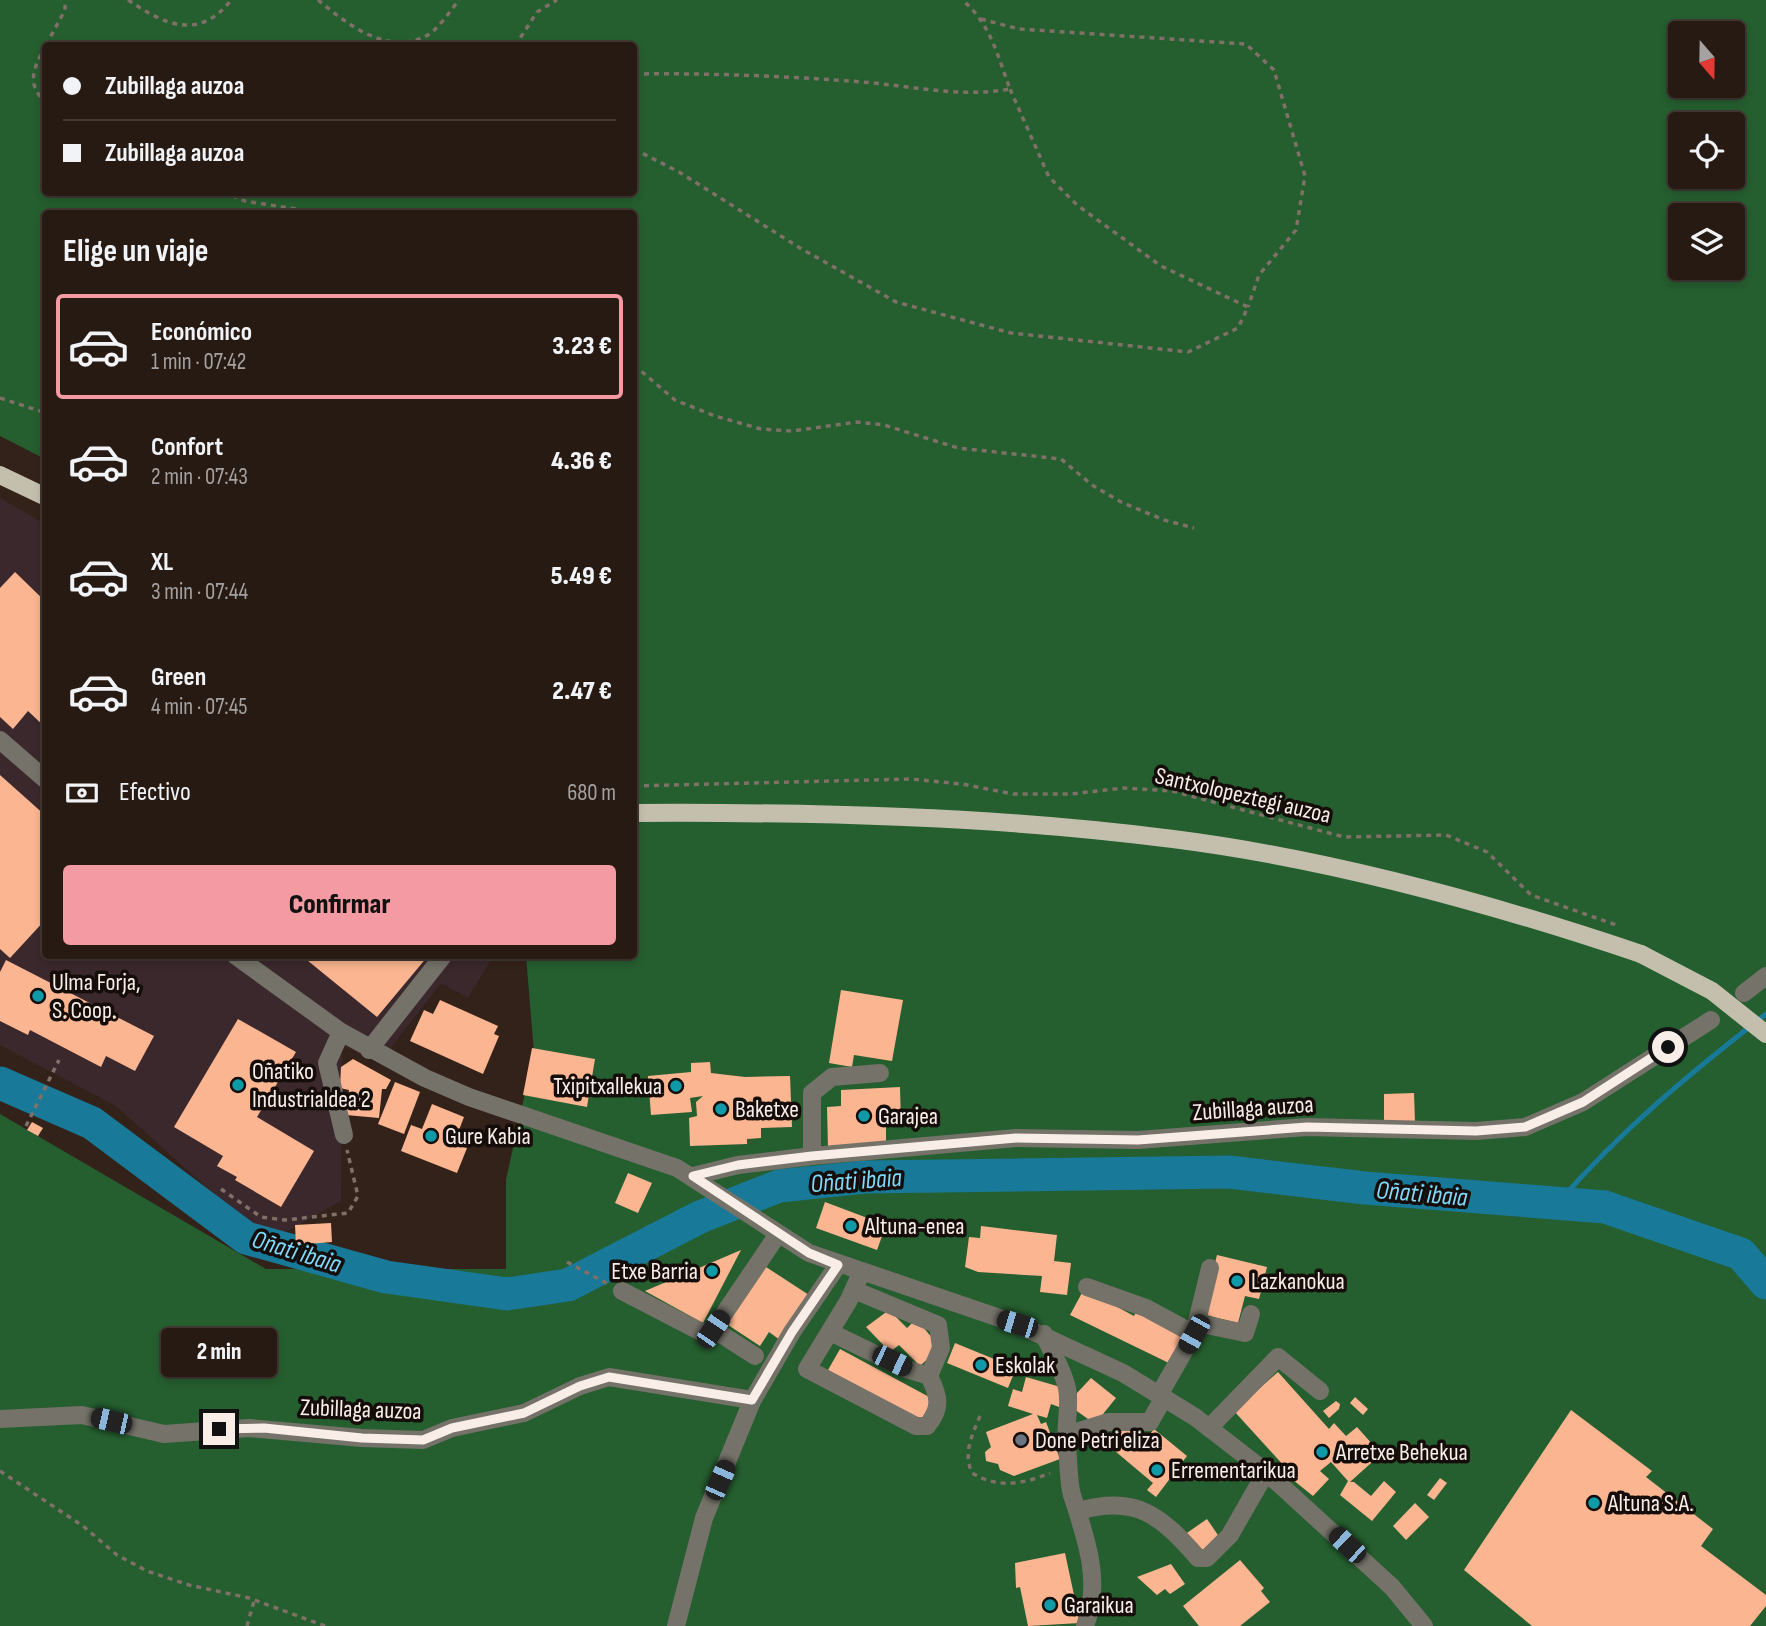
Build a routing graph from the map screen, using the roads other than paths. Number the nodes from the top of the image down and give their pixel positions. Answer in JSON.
{"nodes":[{"id":1,"x":0,"y":475,"type":"edge"},
{"id":2,"x":42,"y":495,"type":"edge"},
{"id":3,"x":0,"y":740,"type":"edge"},
{"id":4,"x":42,"y":777,"type":"edge"},
{"id":5,"x":637,"y":813,"type":"edge"},
{"id":6,"x":240,"y":959,"type":"edge"},
{"id":7,"x":441,"y":959,"type":"edge"},
{"id":8,"x":1766,"y":976,"type":"edge"},
{"id":9,"x":1744,"y":993,"type":"dead end"},
{"id":10,"x":1711,"y":1020,"type":"dead end"},
{"id":11,"x":341,"y":1032,"type":"junction"},
{"id":12,"x":1766,"y":1034,"type":"edge"},
{"id":13,"x":369,"y":1050,"type":"junction"},
{"id":14,"x":880,"y":1073,"type":"dead end"},
{"id":15,"x":344,"y":1135,"type":"road end"},
{"id":16,"x":812,"y":1156,"type":"junction"},
{"id":17,"x":693,"y":1176,"type":"junction"},
{"id":18,"x":776,"y":1233,"type":"junction"},
{"id":19,"x":838,"y":1265,"type":"junction"},
{"id":20,"x":1210,"y":1268,"type":"dead end"},
{"id":21,"x":861,"y":1273,"type":"junction"},
{"id":22,"x":1087,"y":1287,"type":"dead end"},
{"id":23,"x":853,"y":1290,"type":"junction"},
{"id":24,"x":622,"y":1291,"type":"road end"},
{"id":25,"x":1251,"y":1314,"type":"dead end"},
{"id":26,"x":713,"y":1329,"type":"junction"},
{"id":27,"x":1196,"y":1329,"type":"junction"},
{"id":28,"x":830,"y":1332,"type":"junction"},
{"id":29,"x":1044,"y":1334,"type":"junction"},
{"id":30,"x":755,"y":1356,"type":"dead end"},
{"id":31,"x":929,"y":1376,"type":"junction"},
{"id":32,"x":1320,"y":1391,"type":"dead end"},
{"id":33,"x":752,"y":1400,"type":"junction"},
{"id":34,"x":1159,"y":1400,"type":"junction"},
{"id":35,"x":0,"y":1419,"type":"edge"},
{"id":36,"x":1209,"y":1428,"type":"junction"},
{"id":37,"x":1066,"y":1435,"type":"junction"},
{"id":38,"x":1266,"y":1472,"type":"junction"},
{"id":39,"x":1079,"y":1511,"type":"junction"},
{"id":40,"x":676,"y":1626,"type":"edge"},
{"id":41,"x":1086,"y":1626,"type":"edge"},
{"id":42,"x":1424,"y":1626,"type":"edge"}],
"edges":[{"from":1,"to":2,"type":"main road"},
{"from":3,"to":4,"type":"street"},
{"from":5,"to":12,"type":"main road","bridge":true},
{"from":6,"to":11,"type":"street"},
{"from":7,"to":13,"type":"street"},
{"from":8,"to":9,"type":"street"},
{"from":10,"to":16,"type":"street","name":"Zubillaga auzoa"},
{"from":11,"to":13,"type":"street"},
{"from":11,"to":15,"type":"street"},
{"from":13,"to":17,"type":"street"},
{"from":14,"to":16,"type":"street"},
{"from":16,"to":17,"type":"street","name":"Zubillaga auzoa"},
{"from":17,"to":18,"type":"street"},
{"from":18,"to":19,"type":"street"},
{"from":18,"to":26,"type":"street"},
{"from":19,"to":21,"type":"street"},
{"from":19,"to":33,"type":"street"},
{"from":20,"to":27,"type":"street"},
{"from":21,"to":23,"type":"street"},
{"from":21,"to":29,"type":"street"},
{"from":22,"to":27,"type":"street"},
{"from":23,"to":28,"type":"street"},
{"from":23,"to":31,"type":"street"},
{"from":24,"to":26,"type":"street"},
{"from":25,"to":27,"type":"street"},
{"from":26,"to":30,"type":"street"},
{"from":27,"to":34,"type":"street"},
{"from":28,"to":31,"type":"street"},
{"from":28,"to":31,"type":"street"},
{"from":29,"to":34,"type":"street"},
{"from":29,"to":37,"type":"street"},
{"from":32,"to":36,"type":"street"},
{"from":33,"to":35,"type":"street","name":"Zubillaga auzoa"},
{"from":33,"to":40,"type":"street"},
{"from":34,"to":36,"type":"street"},
{"from":34,"to":37,"type":"street"},
{"from":36,"to":38,"type":"street"},
{"from":37,"to":39,"type":"street"},
{"from":38,"to":39,"type":"street"},
{"from":38,"to":42,"type":"street"},
{"from":39,"to":41,"type":"street"}]}
